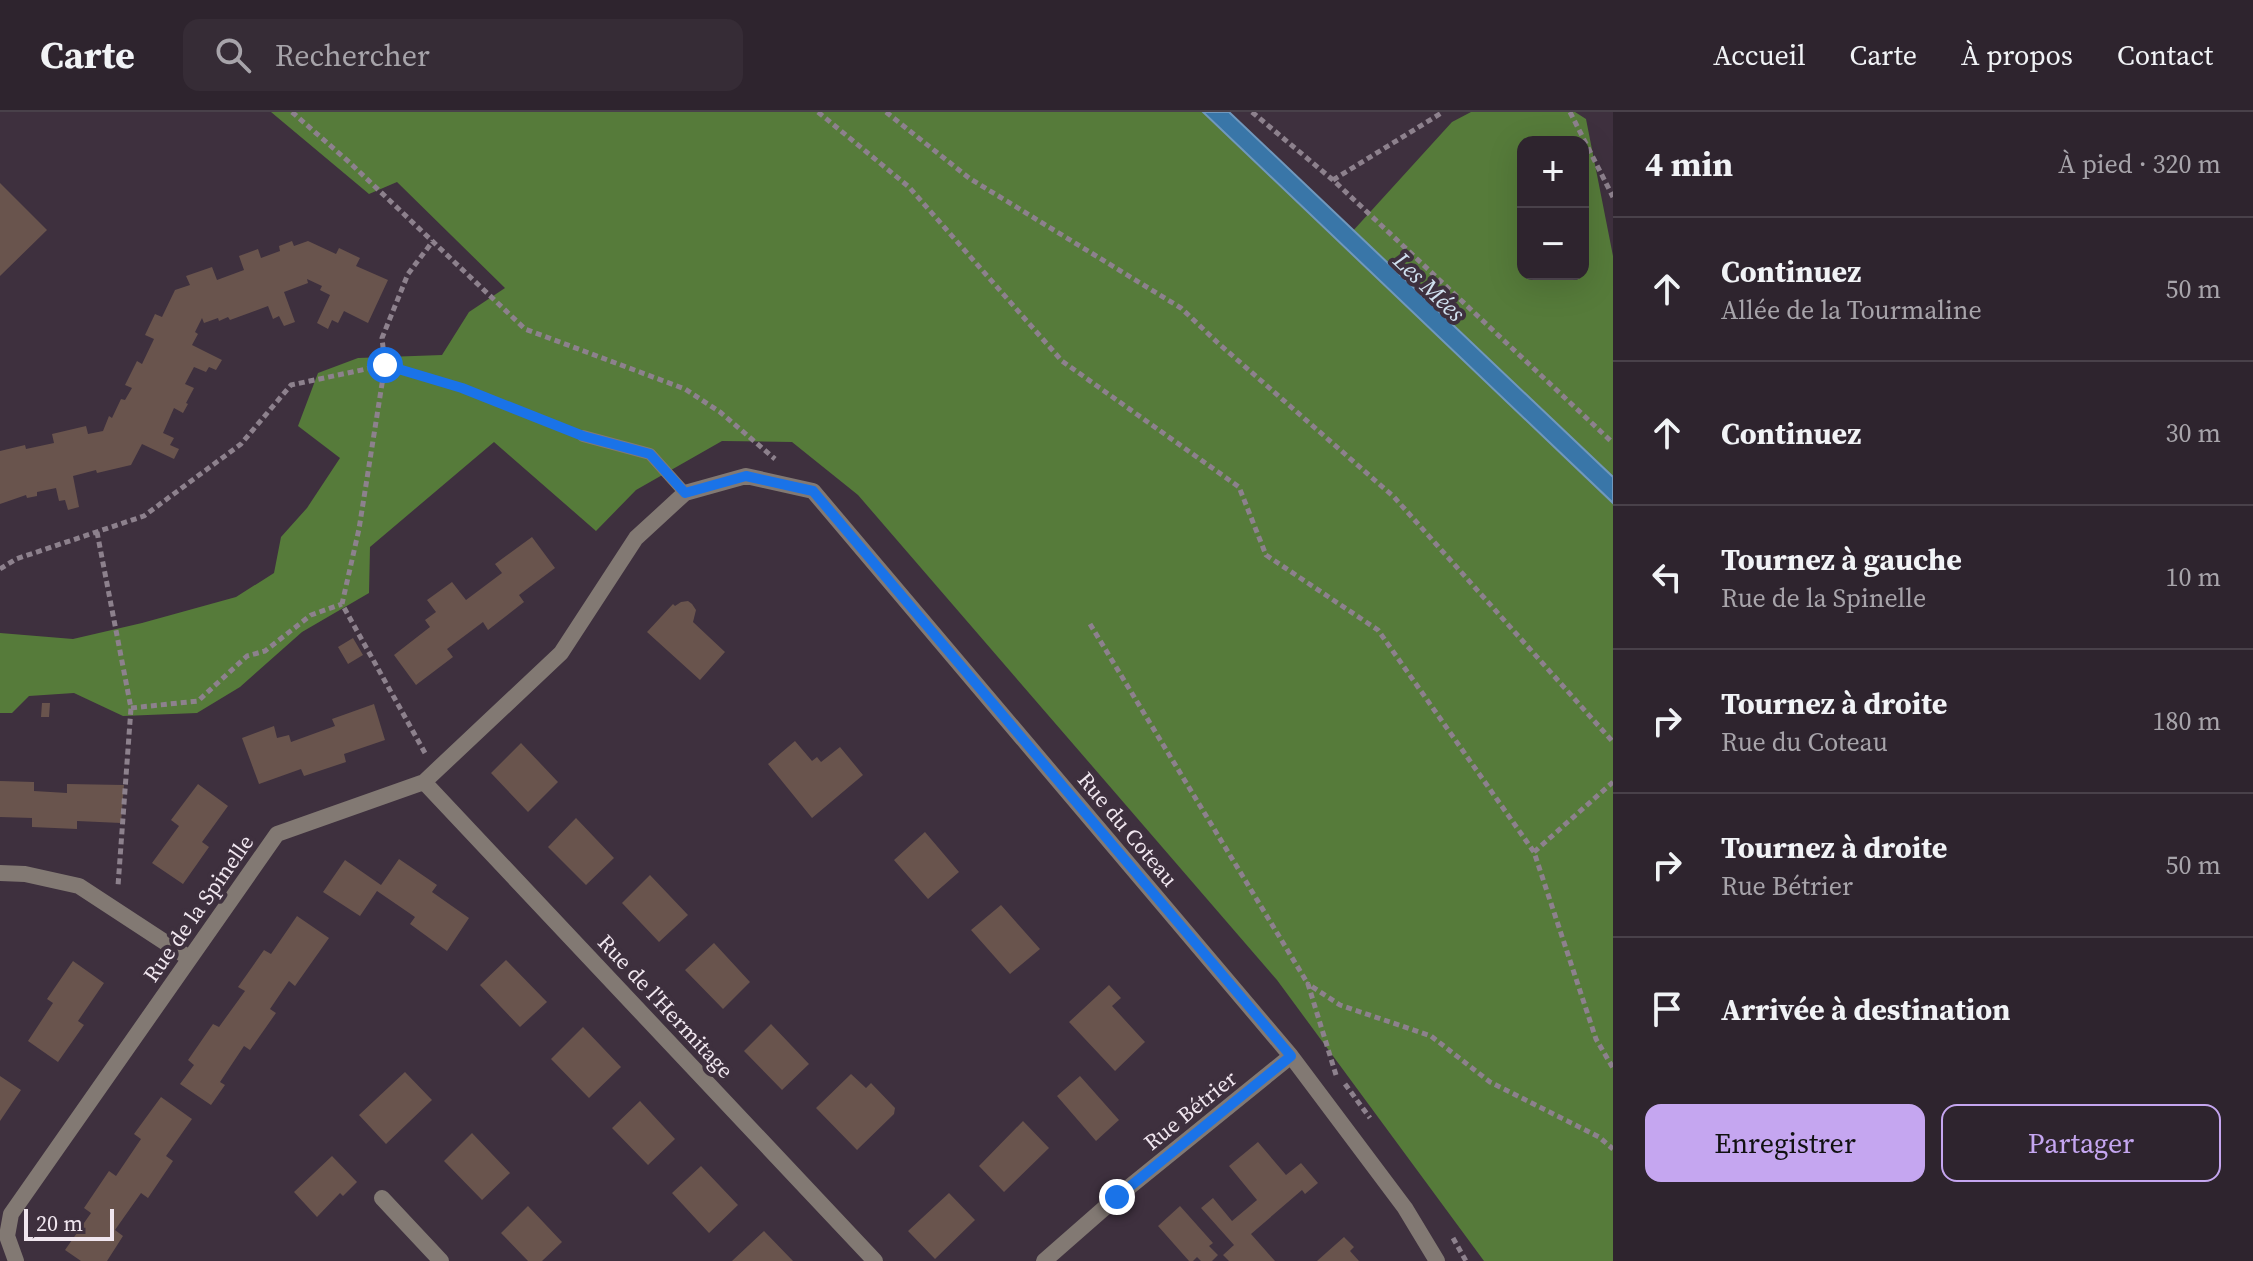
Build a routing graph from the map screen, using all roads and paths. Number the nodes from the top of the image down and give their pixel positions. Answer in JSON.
{"nodes":[{"id":1,"x":292,"y":112,"type":"edge"},
{"id":2,"x":818,"y":112,"type":"edge"},
{"id":3,"x":886,"y":112,"type":"edge"},
{"id":4,"x":1252,"y":112,"type":"edge"},
{"id":5,"x":1443,"y":112,"type":"edge"},
{"id":6,"x":1570,"y":112,"type":"edge"},
{"id":7,"x":1333,"y":180,"type":"junction"},
{"id":8,"x":1613,"y":197,"type":"edge"},
{"id":9,"x":433,"y":241,"type":"junction"},
{"id":10,"x":385,"y":365,"type":"junction"},
{"id":11,"x":583,"y":436,"type":"joint"},
{"id":12,"x":1613,"y":443,"type":"edge"},
{"id":13,"x":778,"y":461,"type":"dead end"},
{"id":14,"x":746,"y":476,"type":"joint"},
{"id":15,"x":685,"y":493,"type":"junction"},
{"id":16,"x":97,"y":532,"type":"junction"},
{"id":17,"x":0,"y":569,"type":"edge"},
{"id":18,"x":342,"y":604,"type":"junction"},
{"id":19,"x":1090,"y":624,"type":"dead end"},
{"id":20,"x":131,"y":708,"type":"junction"},
{"id":21,"x":1613,"y":742,"type":"edge"},
{"id":22,"x":430,"y":777,"type":"junction"},
{"id":23,"x":1613,"y":782,"type":"edge"},
{"id":24,"x":1534,"y":852,"type":"junction"},
{"id":25,"x":0,"y":873,"type":"edge"},
{"id":26,"x":117,"y":911,"type":"junction"},
{"id":27,"x":189,"y":958,"type":"junction"},
{"id":28,"x":1308,"y":984,"type":"junction"},
{"id":29,"x":1291,"y":1056,"type":"junction"},
{"id":30,"x":1613,"y":1068,"type":"edge"},
{"id":31,"x":1336,"y":1075,"type":"dead end"},
{"id":32,"x":1613,"y":1149,"type":"edge"},
{"id":33,"x":382,"y":1198,"type":"dead end"},
{"id":34,"x":16,"y":1261,"type":"edge"},
{"id":35,"x":441,"y":1261,"type":"edge"},
{"id":36,"x":875,"y":1261,"type":"edge"},
{"id":37,"x":1044,"y":1261,"type":"edge"},
{"id":38,"x":1437,"y":1261,"type":"edge"}],
"edges":[{"from":1,"to":9,"type":"path"},
{"from":2,"to":24,"type":"path"},
{"from":3,"to":21,"type":"path"},
{"from":4,"to":7,"type":"path"},
{"from":5,"to":7,"type":"path"},
{"from":6,"to":8,"type":"path"},
{"from":7,"to":12,"type":"path"},
{"from":9,"to":10,"type":"path"},
{"from":9,"to":13,"type":"path"},
{"from":10,"to":11,"type":"path"},
{"from":10,"to":16,"type":"path"},
{"from":10,"to":18,"type":"path"},
{"from":11,"to":15,"type":"lane"},
{"from":14,"to":15,"type":"street","name":"Rue de la Spinelle"},
{"from":14,"to":29,"type":"street","name":"Rue du Coteau"},
{"from":15,"to":22,"type":"street","name":"Rue de la Spinelle"},
{"from":16,"to":17,"type":"path"},
{"from":16,"to":20,"type":"path"},
{"from":18,"to":20,"type":"path"},
{"from":18,"to":22,"type":"path"},
{"from":19,"to":28,"type":"path"},
{"from":20,"to":26,"type":"path"},
{"from":22,"to":27,"type":"street","name":"Rue de la Spinelle"},
{"from":22,"to":36,"type":"street","name":"Rue de l'Hermitage"},
{"from":23,"to":24,"type":"path"},
{"from":24,"to":30,"type":"path"},
{"from":25,"to":26,"type":"street"},
{"from":26,"to":27,"type":"street"},
{"from":27,"to":34,"type":"street","name":"Rue de la Spinelle"},
{"from":28,"to":31,"type":"path"},
{"from":28,"to":32,"type":"path"},
{"from":29,"to":37,"type":"street","name":"Rue Bétrier"},
{"from":29,"to":38,"type":"street","name":"Rue du Coteau"},
{"from":33,"to":35,"type":"street"}]}
